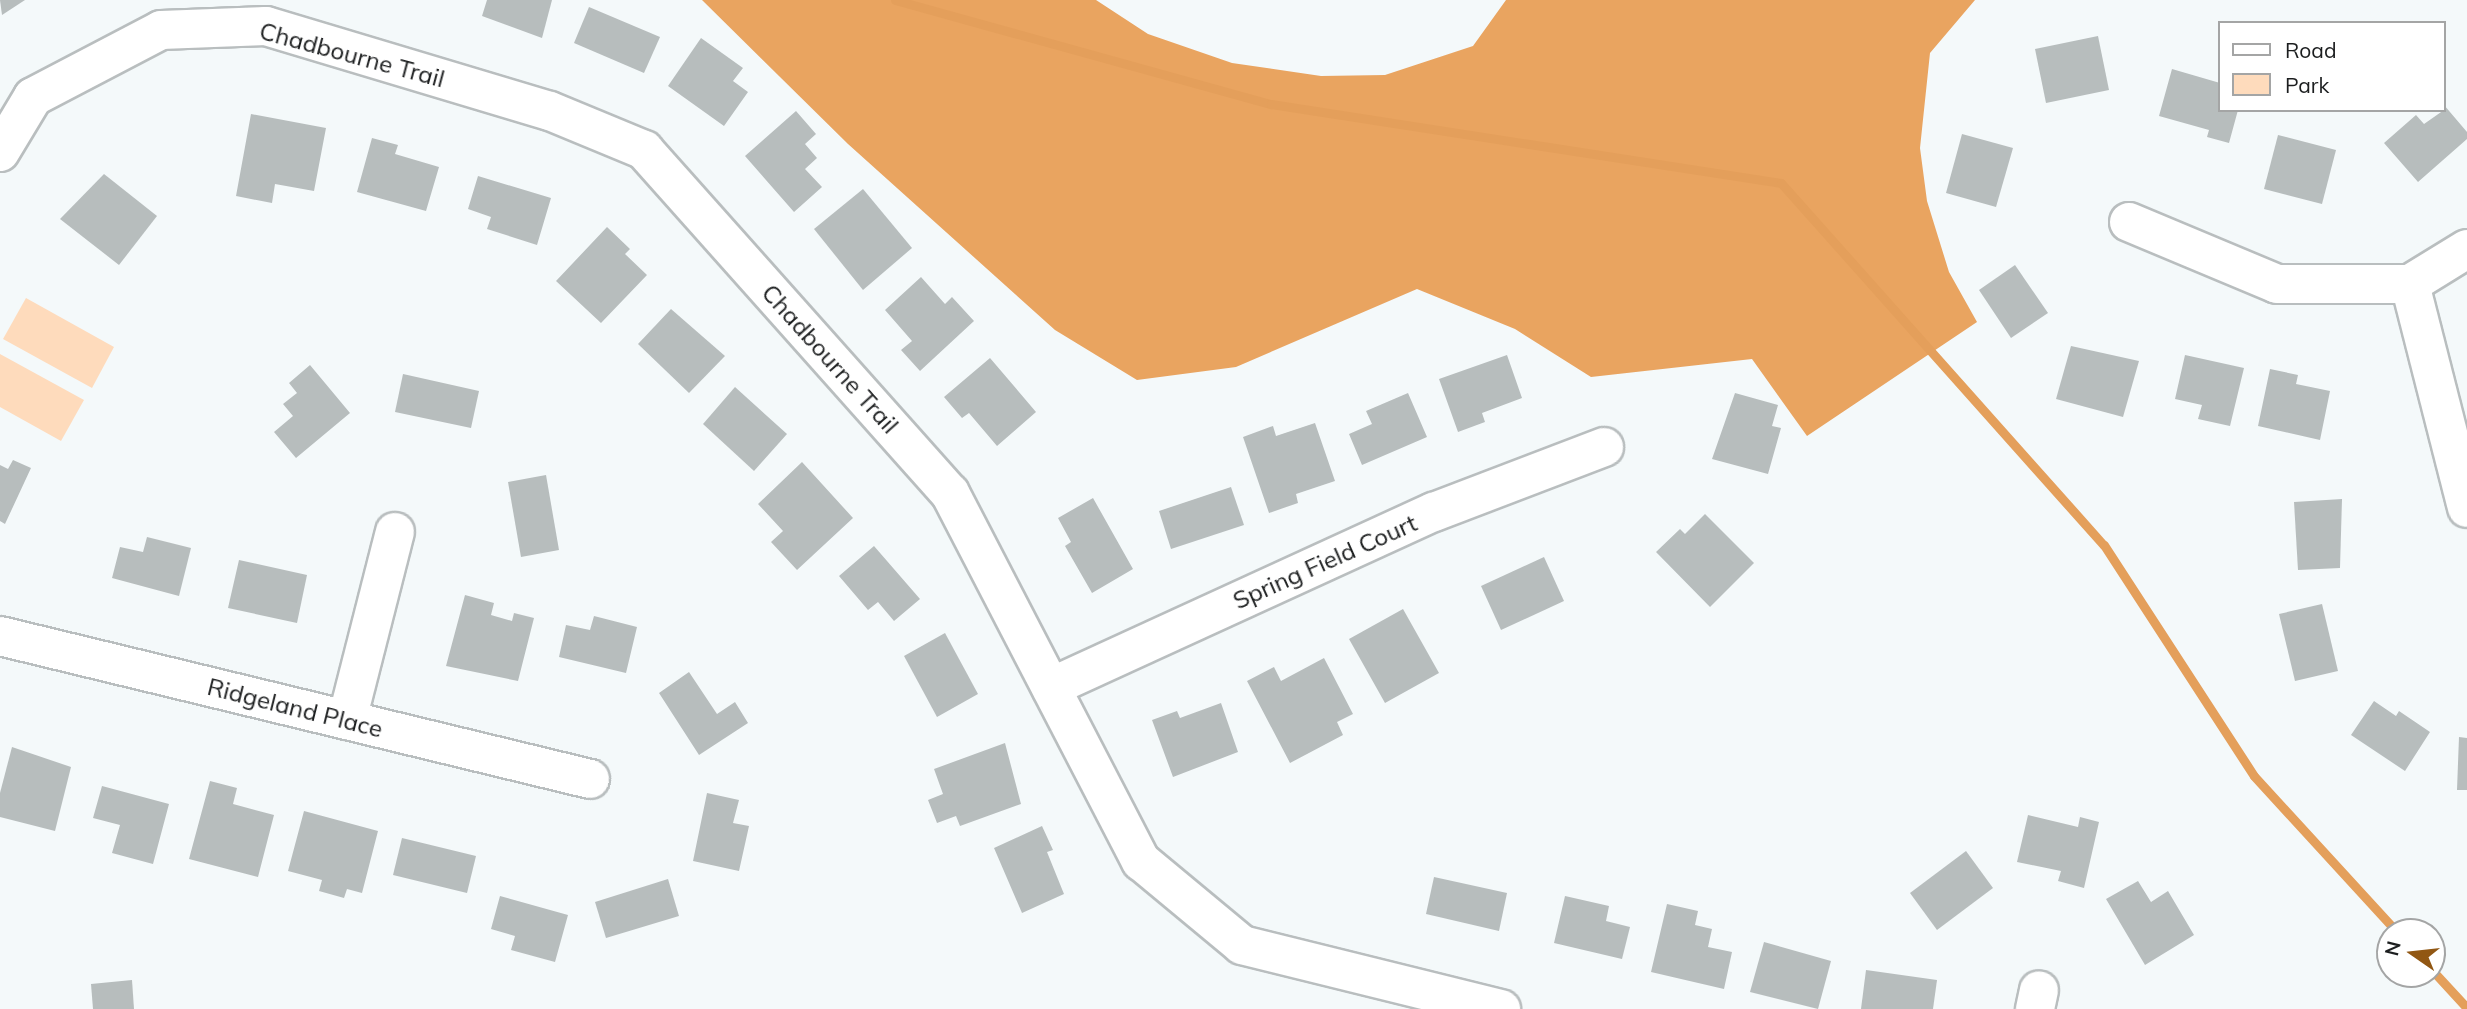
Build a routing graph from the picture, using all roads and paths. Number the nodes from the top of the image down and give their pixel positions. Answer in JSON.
{"nodes":[{"id":1,"x":157,"y":15,"type":"edge"},
{"id":2,"x":0,"y":152,"type":"edge"},
{"id":3,"x":2129,"y":222,"type":"dead end"},
{"id":4,"x":2467,"y":249,"type":"edge"},
{"id":5,"x":2410,"y":284,"type":"junction"},
{"id":6,"x":1604,"y":447,"type":"dead end"},
{"id":7,"x":2467,"y":508,"type":"edge"},
{"id":8,"x":395,"y":532,"type":"dead end"},
{"id":9,"x":0,"y":636,"type":"edge"},
{"id":10,"x":1051,"y":687,"type":"junction"},
{"id":11,"x":347,"y":720,"type":"junction"},
{"id":12,"x":590,"y":779,"type":"dead end"},
{"id":13,"x":1500,"y":1009,"type":"edge"}],
"edges":[{"from":1,"to":2,"type":"street","name":"Chadbourne Trail"},
{"from":1,"to":10,"type":"street","name":"Chadbourne Trail"},
{"from":3,"to":5,"type":"street"},
{"from":4,"to":5,"type":"street"},
{"from":5,"to":7,"type":"street"},
{"from":6,"to":10,"type":"street","name":"Spring Field Court"},
{"from":8,"to":11,"type":"street"},
{"from":9,"to":11,"type":"street","name":"Ridgeland Place"},
{"from":10,"to":13,"type":"street","name":"Chadbourne Trail"},
{"from":11,"to":12,"type":"street","name":"Ridgeland Place"}]}
